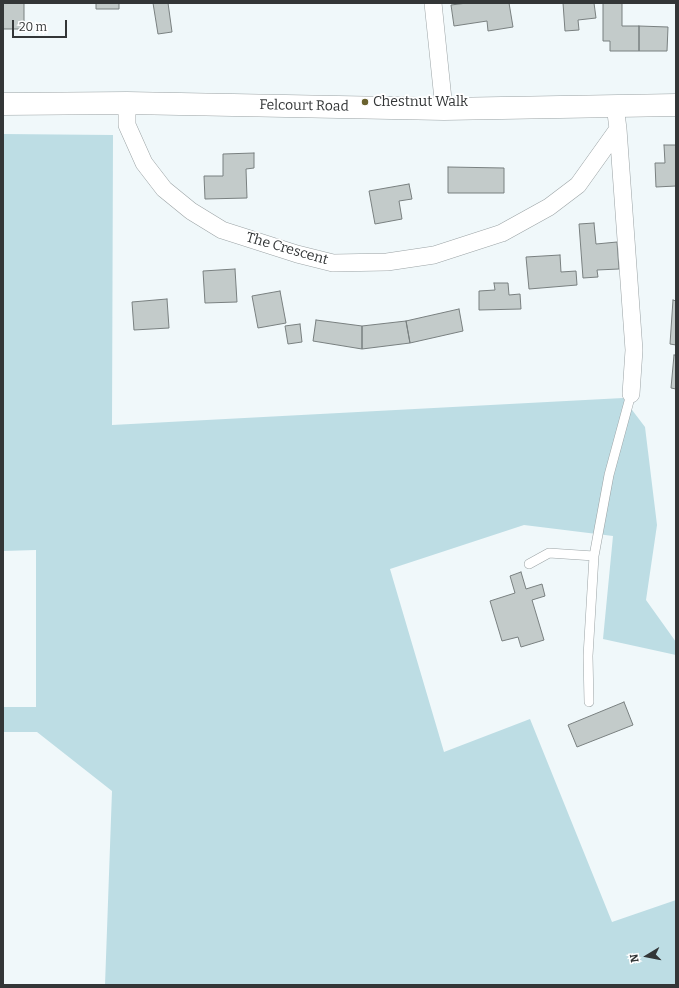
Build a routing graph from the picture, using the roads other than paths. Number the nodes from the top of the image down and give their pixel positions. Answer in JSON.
{"nodes":[{"id":1,"x":433,"y":3,"type":"edge"},
{"id":2,"x":127,"y":103,"type":"junction"},
{"id":3,"x":3,"y":104,"type":"edge"},
{"id":4,"x":615,"y":105,"type":"junction"},
{"id":5,"x":676,"y":105,"type":"edge"},
{"id":6,"x":444,"y":109,"type":"junction"},
{"id":7,"x":618,"y":129,"type":"junction"},
{"id":8,"x":632,"y":394,"type":"joint"},
{"id":9,"x":594,"y":556,"type":"junction"},
{"id":10,"x":529,"y":564,"type":"dead end"},
{"id":11,"x":589,"y":702,"type":"dead end"}],
"edges":[{"from":1,"to":6,"type":"street"},
{"from":2,"to":3,"type":"street","name":"Felcourt Road"},
{"from":2,"to":6,"type":"street","name":"Felcourt Road"},
{"from":2,"to":7,"type":"street","name":"The Crescent"},
{"from":4,"to":5,"type":"street","name":"Felcourt Road"},
{"from":4,"to":6,"type":"street","name":"Felcourt Road"},
{"from":4,"to":7,"type":"street"},
{"from":7,"to":8,"type":"street"},
{"from":8,"to":9,"type":"lane"},
{"from":9,"to":10,"type":"lane"},
{"from":9,"to":11,"type":"lane"}]}
